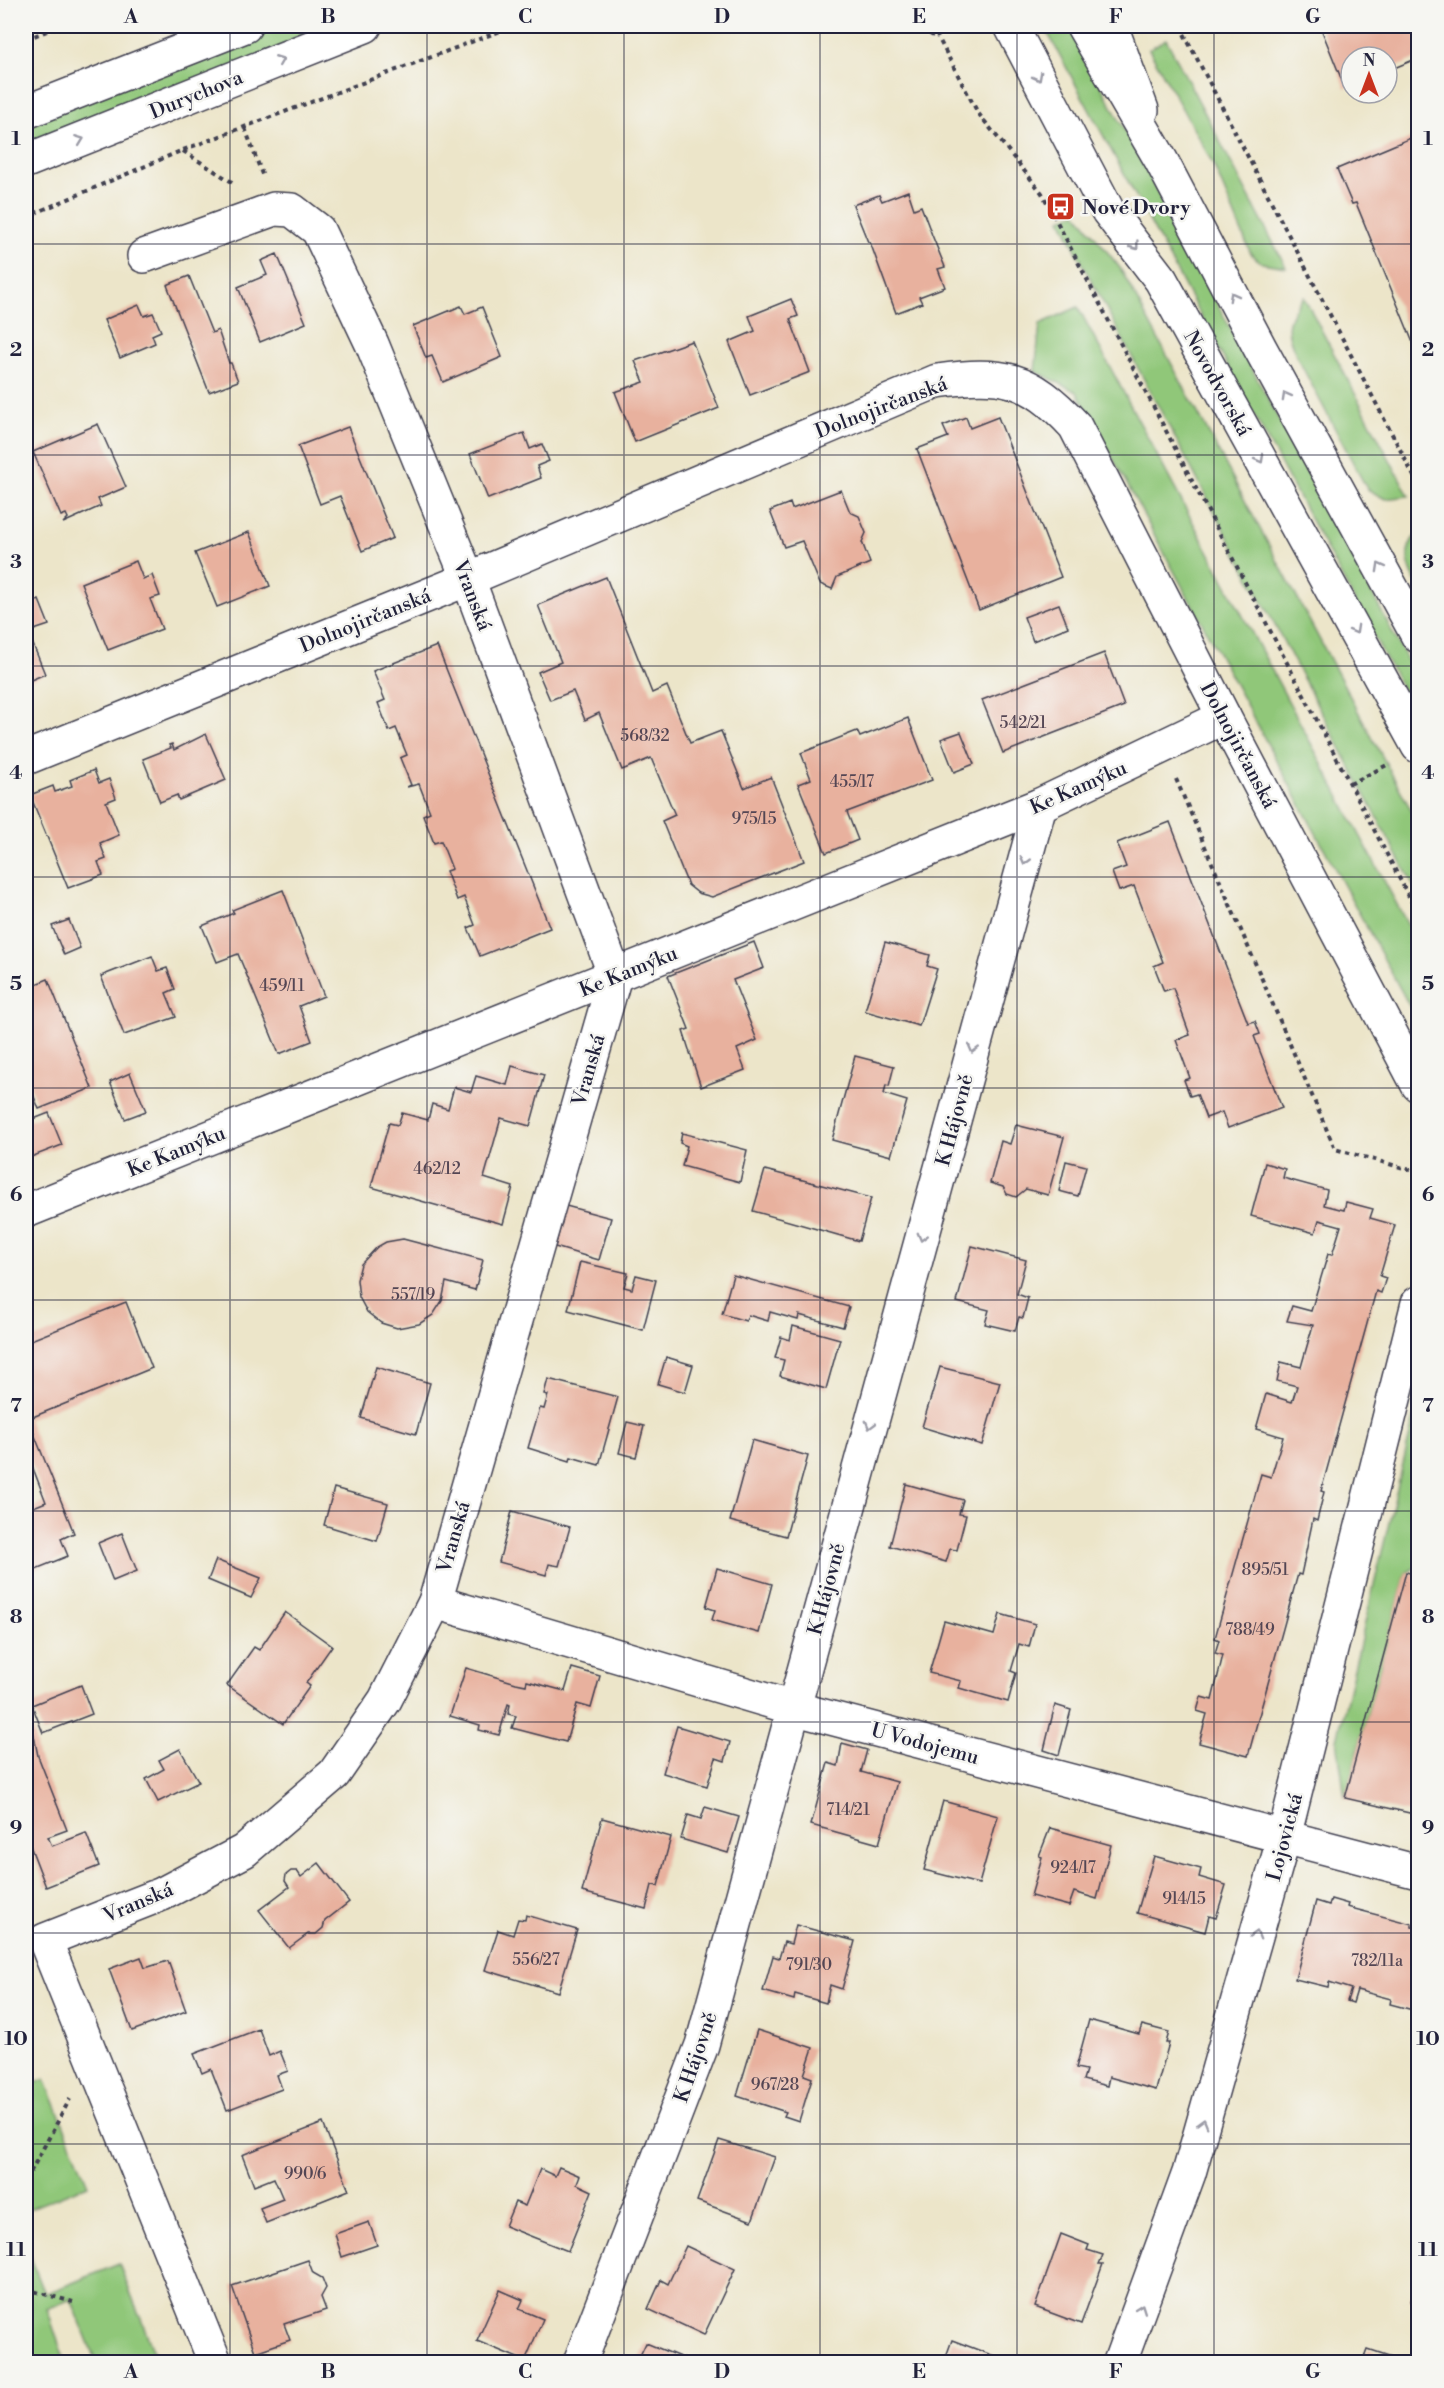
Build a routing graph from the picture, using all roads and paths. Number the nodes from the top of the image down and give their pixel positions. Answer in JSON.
{"nodes":[{"id":1,"x":60,"y":26,"type":"edge"},
{"id":2,"x":245,"y":26,"type":"edge"},
{"id":3,"x":365,"y":26,"type":"edge"},
{"id":4,"x":514,"y":26,"type":"edge"},
{"id":5,"x":904,"y":26,"type":"edge"},
{"id":6,"x":932,"y":26,"type":"edge"},
{"id":7,"x":1011,"y":26,"type":"edge"},
{"id":8,"x":1083,"y":26,"type":"edge"},
{"id":9,"x":1111,"y":26,"type":"edge"},
{"id":10,"x":1180,"y":26,"type":"edge"},
{"id":11,"x":26,"y":39,"type":"edge"},
{"id":12,"x":939,"y":39,"type":"junction"},
{"id":13,"x":26,"y":112,"type":"edge"},
{"id":14,"x":245,"y":128,"type":"junction"},
{"id":15,"x":183,"y":150,"type":"junction"},
{"id":16,"x":1161,"y":160,"type":"junction"},
{"id":17,"x":26,"y":161,"type":"edge"},
{"id":18,"x":274,"y":209,"type":"junction"},
{"id":19,"x":26,"y":217,"type":"edge"},
{"id":20,"x":144,"y":256,"type":"dead end"},
{"id":21,"x":1419,"y":484,"type":"edge"},
{"id":22,"x":468,"y":579,"type":"junction"},
{"id":23,"x":1419,"y":636,"type":"edge"},
{"id":24,"x":1224,"y":717,"type":"junction"},
{"id":25,"x":1419,"y":746,"type":"edge"},
{"id":26,"x":1163,"y":748,"type":"junction"},
{"id":27,"x":26,"y":758,"type":"edge"},
{"id":28,"x":1389,"y":764,"type":"dead end"},
{"id":29,"x":1350,"y":784,"type":"junction"},
{"id":30,"x":1040,"y":805,"type":"junction"},
{"id":31,"x":1419,"y":914,"type":"edge"},
{"id":32,"x":615,"y":976,"type":"junction"},
{"id":33,"x":1419,"y":1085,"type":"edge"},
{"id":34,"x":1419,"y":1172,"type":"edge"},
{"id":35,"x":26,"y":1211,"type":"edge"},
{"id":36,"x":1419,"y":1303,"type":"edge"},
{"id":37,"x":435,"y":1602,"type":"junction"},
{"id":38,"x":793,"y":1708,"type":"junction"},
{"id":39,"x":1284,"y":1837,"type":"junction"},
{"id":40,"x":1419,"y":1872,"type":"edge"},
{"id":41,"x":35,"y":1943,"type":"edge"},
{"id":42,"x":92,"y":2059,"type":"junction"},
{"id":43,"x":26,"y":2180,"type":"edge"},
{"id":44,"x":26,"y":2289,"type":"edge"},
{"id":45,"x":73,"y":2302,"type":"dead end"},
{"id":46,"x":215,"y":2362,"type":"edge"},
{"id":47,"x":580,"y":2362,"type":"edge"},
{"id":48,"x":1120,"y":2362,"type":"edge"}],
"edges":[{"from":1,"to":11,"type":"path"},
{"from":2,"to":13,"type":"street"},
{"from":17,"to":3,"type":"street","name":"Durychova","one_way":true},
{"from":4,"to":14,"type":"path"},
{"from":5,"to":12,"type":"path"},
{"from":6,"to":12,"type":"path"},
{"from":7,"to":25,"type":"street","name":"Novodvorská","one_way":true},
{"from":8,"to":16,"type":"street"},
{"from":9,"to":16,"type":"street"},
{"from":10,"to":21,"type":"path"},
{"from":12,"to":29,"type":"path"},
{"from":14,"to":15,"type":"path"},
{"from":14,"to":18,"type":"path"},
{"from":15,"to":18,"type":"path"},
{"from":15,"to":19,"type":"path"},
{"from":23,"to":16,"type":"street","one_way":true},
{"from":18,"to":20,"type":"street"},
{"from":18,"to":22,"type":"street","name":"Vranská"},
{"from":22,"to":24,"type":"street","name":"Dolnojirčanská"},
{"from":22,"to":27,"type":"street","name":"Dolnojirčanská"},
{"from":22,"to":32,"type":"street","name":"Vranská"},
{"from":24,"to":26,"type":"street","name":"Ke Kamýku"},
{"from":24,"to":33,"type":"street","name":"Dolnojirčanská"},
{"from":26,"to":30,"type":"street","name":"Ke Kamýku"},
{"from":26,"to":34,"type":"path"},
{"from":28,"to":29,"type":"path"},
{"from":29,"to":31,"type":"path"},
{"from":30,"to":32,"type":"street","name":"Ke Kamýku"},
{"from":30,"to":38,"type":"street","name":"K Hájovně","one_way":true},
{"from":32,"to":35,"type":"street","name":"Ke Kamýku"},
{"from":32,"to":37,"type":"street","name":"Vranská"},
{"from":36,"to":39,"type":"street","name":"Lojovická"},
{"from":37,"to":38,"type":"street","name":"U Vodojemu"},
{"from":37,"to":41,"type":"street","name":"Vranská"},
{"from":38,"to":39,"type":"street","name":"U Vodojemu"},
{"from":38,"to":47,"type":"street","name":"K Hájovně"},
{"from":39,"to":40,"type":"street","name":"U Vodojemu"},
{"from":48,"to":39,"type":"street","name":"Lojovická","one_way":true},
{"from":41,"to":42,"type":"street","name":"Vranská"},
{"from":42,"to":43,"type":"path"},
{"from":42,"to":46,"type":"street","name":"Vranská"},
{"from":44,"to":45,"type":"path"}]}
